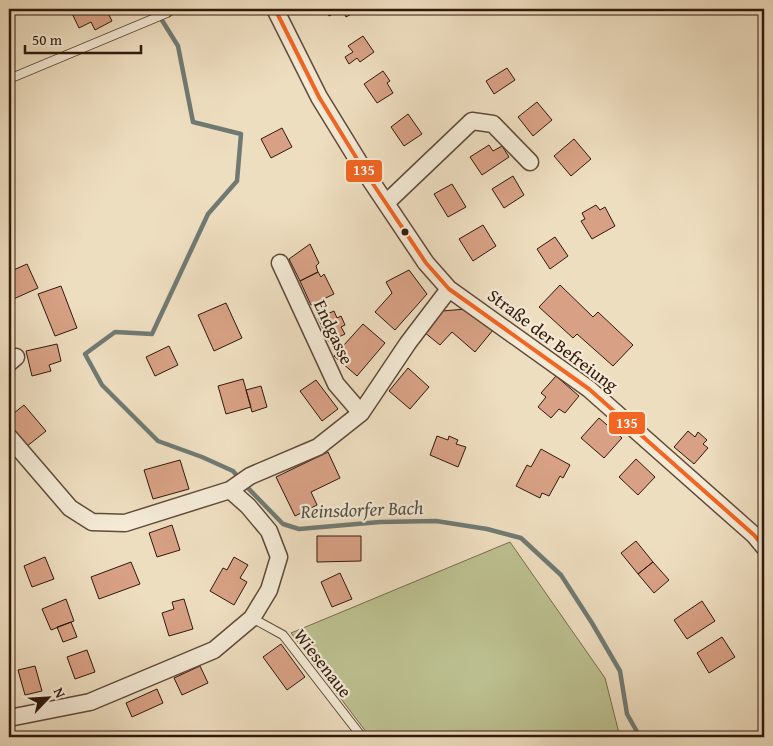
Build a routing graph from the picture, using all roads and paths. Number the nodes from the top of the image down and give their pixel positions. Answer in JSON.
{"nodes":[{"id":1,"x":275,"y":9,"type":"edge"},
{"id":2,"x":169,"y":11,"type":"edge"},
{"id":3,"x":9,"y":79,"type":"edge"},
{"id":4,"x":530,"y":162,"type":"dead end"},
{"id":5,"x":382,"y":198,"type":"junction"},
{"id":6,"x":280,"y":263,"type":"dead end"},
{"id":7,"x":449,"y":289,"type":"junction"},
{"id":8,"x":361,"y":412,"type":"junction"},
{"id":9,"x":9,"y":437,"type":"edge"},
{"id":10,"x":230,"y":490,"type":"junction"},
{"id":11,"x":764,"y":547,"type":"edge"},
{"id":12,"x":252,"y":618,"type":"junction"},
{"id":13,"x":9,"y":718,"type":"edge"},
{"id":14,"x":362,"y":737,"type":"edge"}],
"edges":[{"from":1,"to":5,"type":"street","name":"Straße der Befreiung"},
{"from":2,"to":3,"type":"lane"},
{"from":4,"to":5,"type":"street"},
{"from":5,"to":7,"type":"street","name":"Straße der Befreiung"},
{"from":6,"to":8,"type":"street","name":"Endgasse"},
{"from":7,"to":8,"type":"street"},
{"from":7,"to":11,"type":"street","name":"Straße der Befreiung"},
{"from":8,"to":10,"type":"street"},
{"from":9,"to":10,"type":"street"},
{"from":10,"to":12,"type":"street"},
{"from":12,"to":13,"type":"street"},
{"from":12,"to":14,"type":"lane","name":"Wiesenaue"}]}
